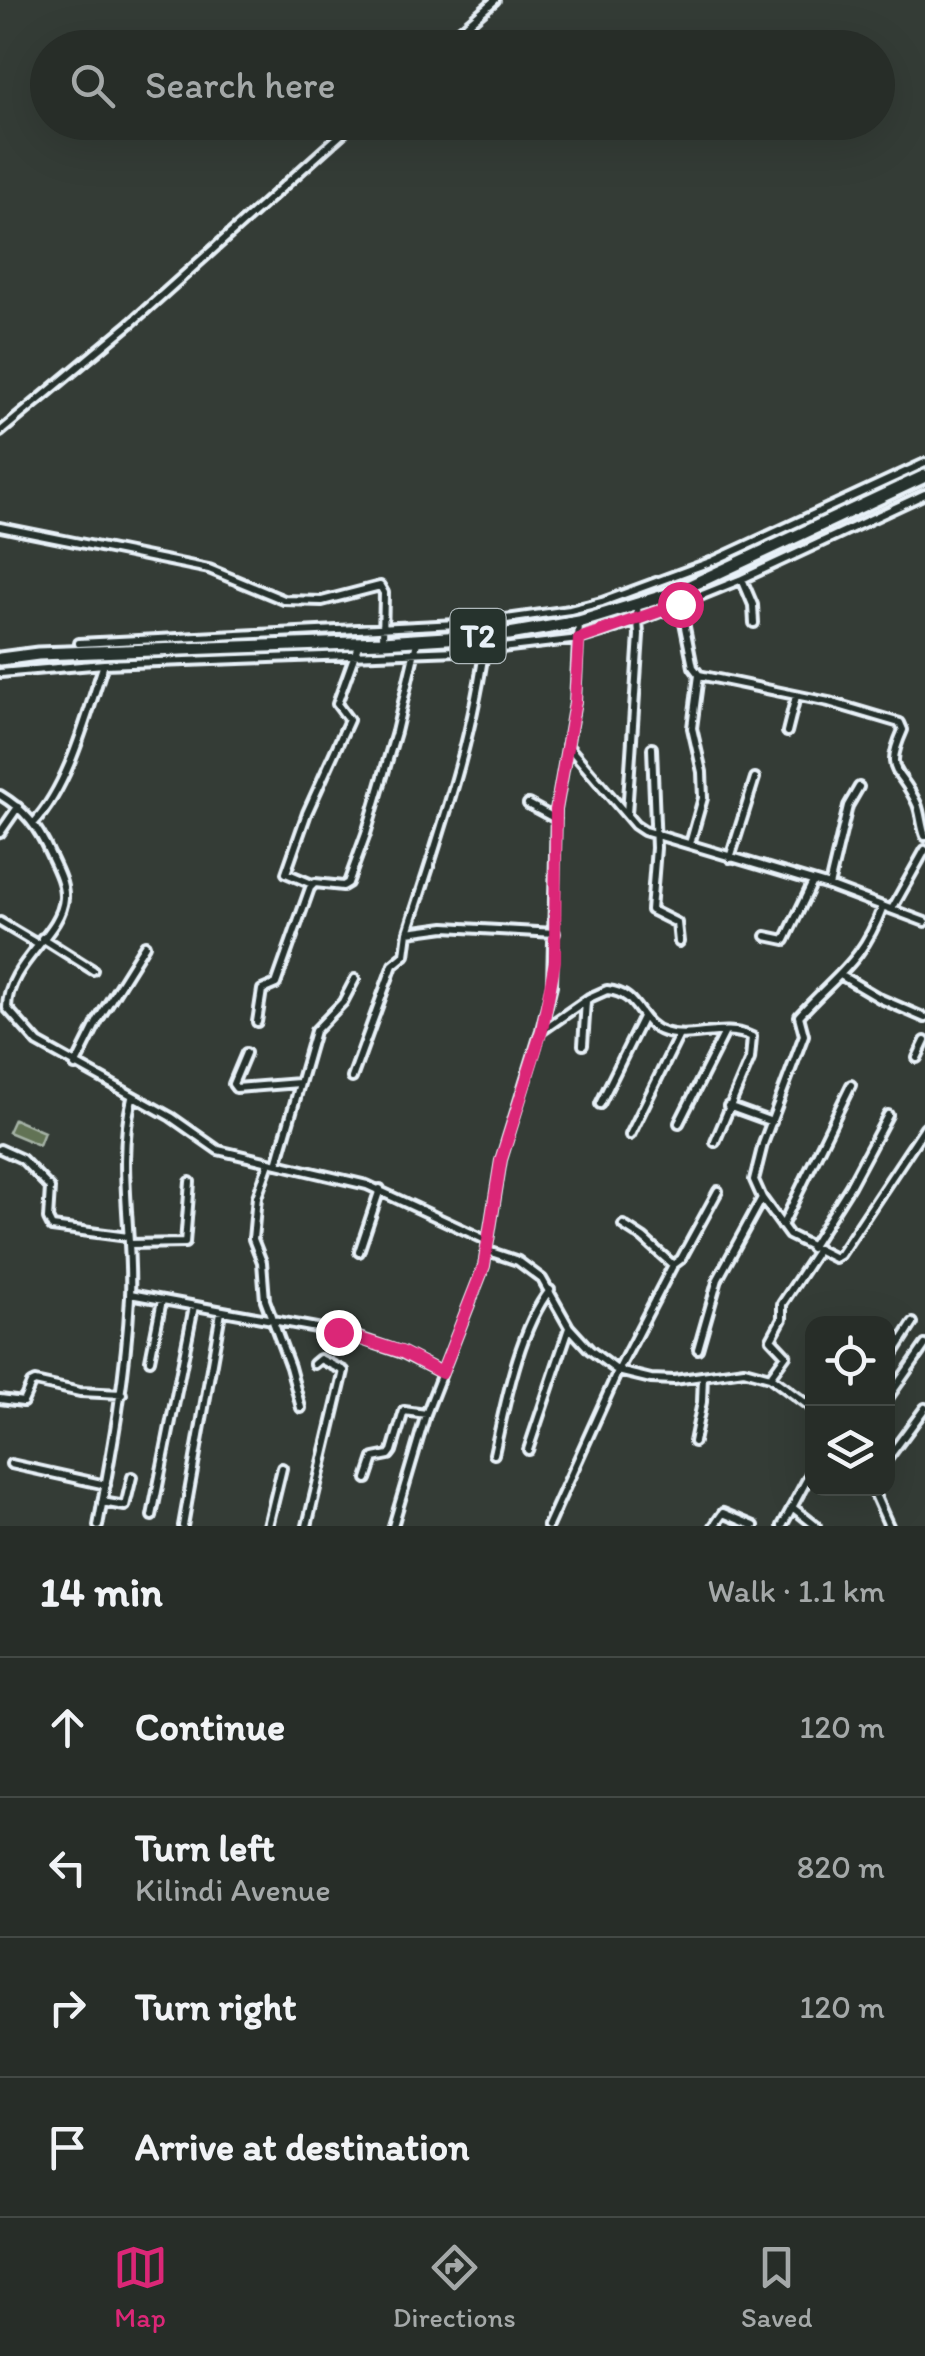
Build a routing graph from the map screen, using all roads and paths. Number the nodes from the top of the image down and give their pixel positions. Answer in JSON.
{"nodes":[{"id":1,"x":494,"y":0,"type":"edge"},
{"id":2,"x":460,"y":30,"type":"edge"},
{"id":3,"x":335,"y":140,"type":"edge"},
{"id":4,"x":0,"y":432,"type":"edge"},
{"id":5,"x":925,"y":463,"type":"edge"},
{"id":6,"x":925,"y":476,"type":"edge"},
{"id":7,"x":925,"y":494,"type":"edge"},
{"id":8,"x":0,"y":527,"type":"edge"},
{"id":9,"x":742,"y":579,"type":"junction"},
{"id":10,"x":679,"y":598,"type":"junction"},
{"id":11,"x":638,"y":606,"type":"junction"},
{"id":12,"x":638,"y":621,"type":"junction"},
{"id":13,"x":579,"y":622,"type":"junction"},
{"id":14,"x":754,"y":623,"type":"dead end"},
{"id":15,"x":383,"y":627,"type":"junction"},
{"id":16,"x":486,"y":636,"type":"junction"},
{"id":17,"x":418,"y":638,"type":"junction"},
{"id":18,"x":579,"y":639,"type":"junction"},
{"id":19,"x":78,"y":642,"type":"dead end"},
{"id":20,"x":384,"y":642,"type":"junction"},
{"id":21,"x":358,"y":650,"type":"junction"},
{"id":22,"x":484,"y":650,"type":"junction"},
{"id":23,"x":416,"y":653,"type":"junction"},
{"id":24,"x":0,"y":659,"type":"edge"},
{"id":25,"x":104,"y":664,"type":"junction"},
{"id":26,"x":0,"y":672,"type":"edge"},
{"id":27,"x":699,"y":675,"type":"junction"},
{"id":28,"x":796,"y":696,"type":"junction"},
{"id":29,"x":787,"y":732,"type":"dead end"},
{"id":30,"x":566,"y":744,"type":"junction"},
{"id":31,"x":652,"y":748,"type":"dead end"},
{"id":32,"x":754,"y":778,"type":"dead end"},
{"id":33,"x":860,"y":787,"type":"dead end"},
{"id":34,"x":0,"y":796,"type":"edge"},
{"id":35,"x":925,"y":798,"type":"edge"},
{"id":36,"x":528,"y":804,"type":"dead end"},
{"id":37,"x":18,"y":807,"type":"junction"},
{"id":38,"x":919,"y":810,"type":"junction"},
{"id":39,"x":627,"y":815,"type":"junction"},
{"id":40,"x":556,"y":820,"type":"junction"},
{"id":41,"x":34,"y":823,"type":"junction"},
{"id":42,"x":0,"y":833,"type":"edge"},
{"id":43,"x":654,"y":834,"type":"junction"},
{"id":44,"x":925,"y":836,"type":"edge"},
{"id":45,"x":690,"y":844,"type":"junction"},
{"id":46,"x":925,"y":850,"type":"edge"},
{"id":47,"x":730,"y":858,"type":"junction"},
{"id":48,"x":812,"y":882,"type":"junction"},
{"id":49,"x":312,"y":884,"type":"junction"},
{"id":50,"x":829,"y":886,"type":"junction"},
{"id":51,"x":887,"y":907,"type":"junction"},
{"id":52,"x":0,"y":922,"type":"edge"},
{"id":53,"x":925,"y":922,"type":"edge"},
{"id":54,"x":408,"y":932,"type":"junction"},
{"id":55,"x":555,"y":933,"type":"junction"},
{"id":56,"x":766,"y":936,"type":"dead end"},
{"id":57,"x":40,"y":941,"type":"junction"},
{"id":58,"x":679,"y":942,"type":"dead end"},
{"id":59,"x":146,"y":944,"type":"dead end"},
{"id":60,"x":93,"y":970,"type":"dead end"},
{"id":61,"x":841,"y":976,"type":"junction"},
{"id":62,"x":355,"y":979,"type":"dead end"},
{"id":63,"x":586,"y":1000,"type":"junction"},
{"id":64,"x":4,"y":1006,"type":"edge"},
{"id":65,"x":643,"y":1017,"type":"junction"},
{"id":66,"x":925,"y":1018,"type":"edge"},
{"id":67,"x":257,"y":1022,"type":"dead end"},
{"id":68,"x":542,"y":1030,"type":"junction"},
{"id":69,"x":725,"y":1032,"type":"junction"},
{"id":70,"x":679,"y":1035,"type":"junction"},
{"id":71,"x":925,"y":1041,"type":"edge"},
{"id":72,"x":583,"y":1045,"type":"dead end"},
{"id":73,"x":246,"y":1054,"type":"dead end"},
{"id":74,"x":917,"y":1058,"type":"dead end"},
{"id":75,"x":75,"y":1066,"type":"junction"},
{"id":76,"x":352,"y":1078,"type":"dead end"},
{"id":77,"x":299,"y":1083,"type":"junction"},
{"id":78,"x":851,"y":1085,"type":"dead end"},
{"id":79,"x":132,"y":1098,"type":"junction"},
{"id":80,"x":600,"y":1104,"type":"dead end"},
{"id":81,"x":728,"y":1106,"type":"junction"},
{"id":82,"x":888,"y":1114,"type":"dead end"},
{"id":83,"x":772,"y":1122,"type":"junction"},
{"id":84,"x":679,"y":1123,"type":"dead end"},
{"id":85,"x":925,"y":1127,"type":"edge"},
{"id":86,"x":630,"y":1134,"type":"dead end"},
{"id":87,"x":715,"y":1142,"type":"dead end"},
{"id":88,"x":0,"y":1148,"type":"edge"},
{"id":89,"x":273,"y":1164,"type":"junction"},
{"id":90,"x":190,"y":1182,"type":"dead end"},
{"id":91,"x":380,"y":1190,"type":"junction"},
{"id":92,"x":718,"y":1191,"type":"dead end"},
{"id":93,"x":762,"y":1198,"type":"junction"},
{"id":94,"x":623,"y":1225,"type":"dead end"},
{"id":95,"x":782,"y":1226,"type":"junction"},
{"id":96,"x":128,"y":1240,"type":"junction"},
{"id":97,"x":488,"y":1241,"type":"junction"},
{"id":98,"x":814,"y":1250,"type":"junction"},
{"id":99,"x":488,"y":1251,"type":"junction"},
{"id":100,"x":359,"y":1252,"type":"dead end"},
{"id":101,"x":673,"y":1265,"type":"junction"},
{"id":102,"x":551,"y":1290,"type":"junction"},
{"id":103,"x":130,"y":1294,"type":"junction"},
{"id":104,"x":162,"y":1300,"type":"junction"},
{"id":105,"x":194,"y":1306,"type":"junction"},
{"id":106,"x":222,"y":1312,"type":"junction"},
{"id":107,"x":272,"y":1320,"type":"junction"},
{"id":108,"x":913,"y":1323,"type":"dead end"},
{"id":109,"x":569,"y":1327,"type":"junction"},
{"id":110,"x":925,"y":1345,"type":"edge"},
{"id":111,"x":698,"y":1349,"type":"dead end"},
{"id":112,"x":895,"y":1351,"type":"edge"},
{"id":113,"x":150,"y":1360,"type":"dead end"},
{"id":114,"x":314,"y":1364,"type":"dead end"},
{"id":115,"x":618,"y":1371,"type":"junction"},
{"id":116,"x":442,"y":1373,"type":"junction"},
{"id":117,"x":703,"y":1376,"type":"junction"},
{"id":118,"x":770,"y":1378,"type":"junction"},
{"id":119,"x":895,"y":1388,"type":"edge"},
{"id":120,"x":122,"y":1394,"type":"junction"},
{"id":121,"x":0,"y":1399,"type":"edge"},
{"id":122,"x":809,"y":1406,"type":"edge"},
{"id":123,"x":301,"y":1408,"type":"dead end"},
{"id":124,"x":925,"y":1408,"type":"edge"},
{"id":125,"x":426,"y":1414,"type":"junction"},
{"id":126,"x":694,"y":1442,"type":"dead end"},
{"id":127,"x":895,"y":1449,"type":"edge"},
{"id":128,"x":528,"y":1450,"type":"dead end"},
{"id":129,"x":494,"y":1454,"type":"dead end"},
{"id":130,"x":11,"y":1464,"type":"dead end"},
{"id":131,"x":282,"y":1468,"type":"dead end"},
{"id":132,"x":132,"y":1476,"type":"dead end"},
{"id":133,"x":368,"y":1478,"type":"dead end"},
{"id":134,"x":805,"y":1483,"type":"edge"},
{"id":135,"x":106,"y":1484,"type":"junction"},
{"id":136,"x":875,"y":1496,"type":"edge"},
{"id":137,"x":102,"y":1502,"type":"junction"},
{"id":138,"x":792,"y":1507,"type":"junction"},
{"id":139,"x":152,"y":1516,"type":"dead end"},
{"id":140,"x":882,"y":1516,"type":"junction"},
{"id":141,"x":741,"y":1523,"type":"edge"},
{"id":142,"x":98,"y":1526,"type":"edge"},
{"id":143,"x":183,"y":1526,"type":"edge"},
{"id":144,"x":268,"y":1526,"type":"edge"},
{"id":145,"x":307,"y":1526,"type":"edge"},
{"id":146,"x":392,"y":1526,"type":"edge"},
{"id":147,"x":548,"y":1526,"type":"edge"},
{"id":148,"x":714,"y":1526,"type":"edge"},
{"id":149,"x":754,"y":1526,"type":"edge"},
{"id":150,"x":782,"y":1526,"type":"edge"},
{"id":151,"x":816,"y":1526,"type":"edge"},
{"id":152,"x":877,"y":1526,"type":"edge"},
{"id":153,"x":888,"y":1526,"type":"edge"}],
"edges":[{"from":1,"to":2,"type":"street"},
{"from":3,"to":4,"type":"street"},
{"from":5,"to":15,"type":"street"},
{"from":6,"to":10,"type":"highway","number":"T2"},
{"from":7,"to":9,"type":"street"},
{"from":8,"to":15,"type":"street"},
{"from":9,"to":10,"type":"street"},
{"from":9,"to":14,"type":"street"},
{"from":10,"to":11,"type":"highway","number":"T2"},
{"from":10,"to":12,"type":"street"},
{"from":10,"to":27,"type":"street"},
{"from":11,"to":12,"type":"street"},
{"from":11,"to":13,"type":"highway","number":"T2"},
{"from":12,"to":18,"type":"street"},
{"from":12,"to":39,"type":"street"},
{"from":13,"to":16,"type":"highway","number":"T2"},
{"from":13,"to":18,"type":"street"},
{"from":15,"to":19,"type":"street"},
{"from":15,"to":20,"type":"street"},
{"from":16,"to":17,"type":"highway","number":"T2"},
{"from":16,"to":22,"type":"street"},
{"from":17,"to":20,"type":"highway","number":"T2"},
{"from":17,"to":23,"type":"street"},
{"from":18,"to":22,"type":"street"},
{"from":18,"to":30,"type":"street"},
{"from":20,"to":21,"type":"highway","number":"T2"},
{"from":21,"to":23,"type":"street"},
{"from":21,"to":24,"type":"highway","number":"T2"},
{"from":21,"to":25,"type":"street"},
{"from":21,"to":49,"type":"street"},
{"from":22,"to":23,"type":"street"},
{"from":22,"to":54,"type":"street"},
{"from":23,"to":49,"type":"street"},
{"from":25,"to":26,"type":"street"},
{"from":25,"to":41,"type":"street"},
{"from":27,"to":28,"type":"street"},
{"from":27,"to":45,"type":"street"},
{"from":28,"to":29,"type":"street"},
{"from":28,"to":38,"type":"street"},
{"from":30,"to":39,"type":"street"},
{"from":30,"to":40,"type":"street"},
{"from":31,"to":43,"type":"street"},
{"from":32,"to":47,"type":"street"},
{"from":33,"to":50,"type":"street"},
{"from":34,"to":37,"type":"street"},
{"from":35,"to":38,"type":"street"},
{"from":36,"to":40,"type":"street"},
{"from":37,"to":41,"type":"street"},
{"from":37,"to":42,"type":"street"},
{"from":38,"to":44,"type":"street"},
{"from":39,"to":43,"type":"street"},
{"from":40,"to":55,"type":"street"},
{"from":41,"to":57,"type":"street"},
{"from":43,"to":45,"type":"street"},
{"from":43,"to":58,"type":"street"},
{"from":45,"to":47,"type":"street"},
{"from":46,"to":51,"type":"street"},
{"from":47,"to":48,"type":"street"},
{"from":48,"to":50,"type":"street"},
{"from":48,"to":56,"type":"street"},
{"from":49,"to":67,"type":"street"},
{"from":50,"to":51,"type":"street"},
{"from":51,"to":53,"type":"street"},
{"from":51,"to":61,"type":"street"},
{"from":52,"to":57,"type":"street"},
{"from":54,"to":55,"type":"street"},
{"from":54,"to":76,"type":"street"},
{"from":55,"to":68,"type":"street"},
{"from":57,"to":60,"type":"street"},
{"from":57,"to":64,"type":"street"},
{"from":59,"to":75,"type":"street"},
{"from":61,"to":66,"type":"street"},
{"from":61,"to":83,"type":"street"},
{"from":62,"to":77,"type":"street"},
{"from":63,"to":65,"type":"street"},
{"from":63,"to":68,"type":"street"},
{"from":63,"to":72,"type":"street"},
{"from":64,"to":75,"type":"street"},
{"from":65,"to":70,"type":"street"},
{"from":65,"to":80,"type":"street"},
{"from":68,"to":97,"type":"street"},
{"from":69,"to":70,"type":"street"},
{"from":69,"to":81,"type":"street"},
{"from":69,"to":84,"type":"street"},
{"from":70,"to":86,"type":"street"},
{"from":71,"to":74,"type":"street"},
{"from":73,"to":77,"type":"street"},
{"from":75,"to":79,"type":"street"},
{"from":77,"to":89,"type":"street"},
{"from":78,"to":95,"type":"street"},
{"from":79,"to":89,"type":"street"},
{"from":79,"to":96,"type":"street"},
{"from":81,"to":83,"type":"street"},
{"from":81,"to":87,"type":"street"},
{"from":82,"to":98,"type":"street"},
{"from":83,"to":93,"type":"street"},
{"from":85,"to":98,"type":"street"},
{"from":88,"to":96,"type":"street"},
{"from":89,"to":91,"type":"street"},
{"from":89,"to":107,"type":"street"},
{"from":90,"to":96,"type":"street"},
{"from":91,"to":97,"type":"street"},
{"from":91,"to":100,"type":"street"},
{"from":92,"to":101,"type":"street"},
{"from":93,"to":95,"type":"street"},
{"from":93,"to":111,"type":"street"},
{"from":94,"to":101,"type":"street"},
{"from":95,"to":98,"type":"street"},
{"from":96,"to":103,"type":"street"},
{"from":97,"to":99,"type":"street"},
{"from":98,"to":118,"type":"street"},
{"from":99,"to":102,"type":"street"},
{"from":99,"to":116,"type":"street"},
{"from":101,"to":115,"type":"street"},
{"from":102,"to":109,"type":"street"},
{"from":102,"to":129,"type":"street"},
{"from":103,"to":104,"type":"street"},
{"from":103,"to":120,"type":"street"},
{"from":104,"to":105,"type":"street"},
{"from":104,"to":113,"type":"street"},
{"from":105,"to":106,"type":"street"},
{"from":105,"to":139,"type":"street"},
{"from":106,"to":107,"type":"street"},
{"from":106,"to":143,"type":"street"},
{"from":107,"to":116,"type":"street"},
{"from":107,"to":123,"type":"street"},
{"from":108,"to":112,"type":"street"},
{"from":109,"to":115,"type":"street"},
{"from":109,"to":128,"type":"street"},
{"from":110,"to":119,"type":"street"},
{"from":114,"to":145,"type":"street"},
{"from":115,"to":117,"type":"street"},
{"from":115,"to":147,"type":"street"},
{"from":116,"to":125,"type":"street"},
{"from":117,"to":118,"type":"street"},
{"from":117,"to":126,"type":"street"},
{"from":118,"to":122,"type":"street"},
{"from":120,"to":121,"type":"street"},
{"from":120,"to":135,"type":"street"},
{"from":124,"to":127,"type":"street"},
{"from":125,"to":133,"type":"street"},
{"from":125,"to":146,"type":"street"},
{"from":130,"to":135,"type":"street"},
{"from":131,"to":144,"type":"street"},
{"from":132,"to":137,"type":"street"},
{"from":134,"to":138,"type":"street"},
{"from":135,"to":137,"type":"street"},
{"from":136,"to":140,"type":"street"},
{"from":137,"to":142,"type":"street"},
{"from":138,"to":150,"type":"street"},
{"from":138,"to":151,"type":"street"},
{"from":140,"to":152,"type":"street"},
{"from":140,"to":153,"type":"street"},
{"from":141,"to":148,"type":"street"},
{"from":141,"to":149,"type":"street"}]}
